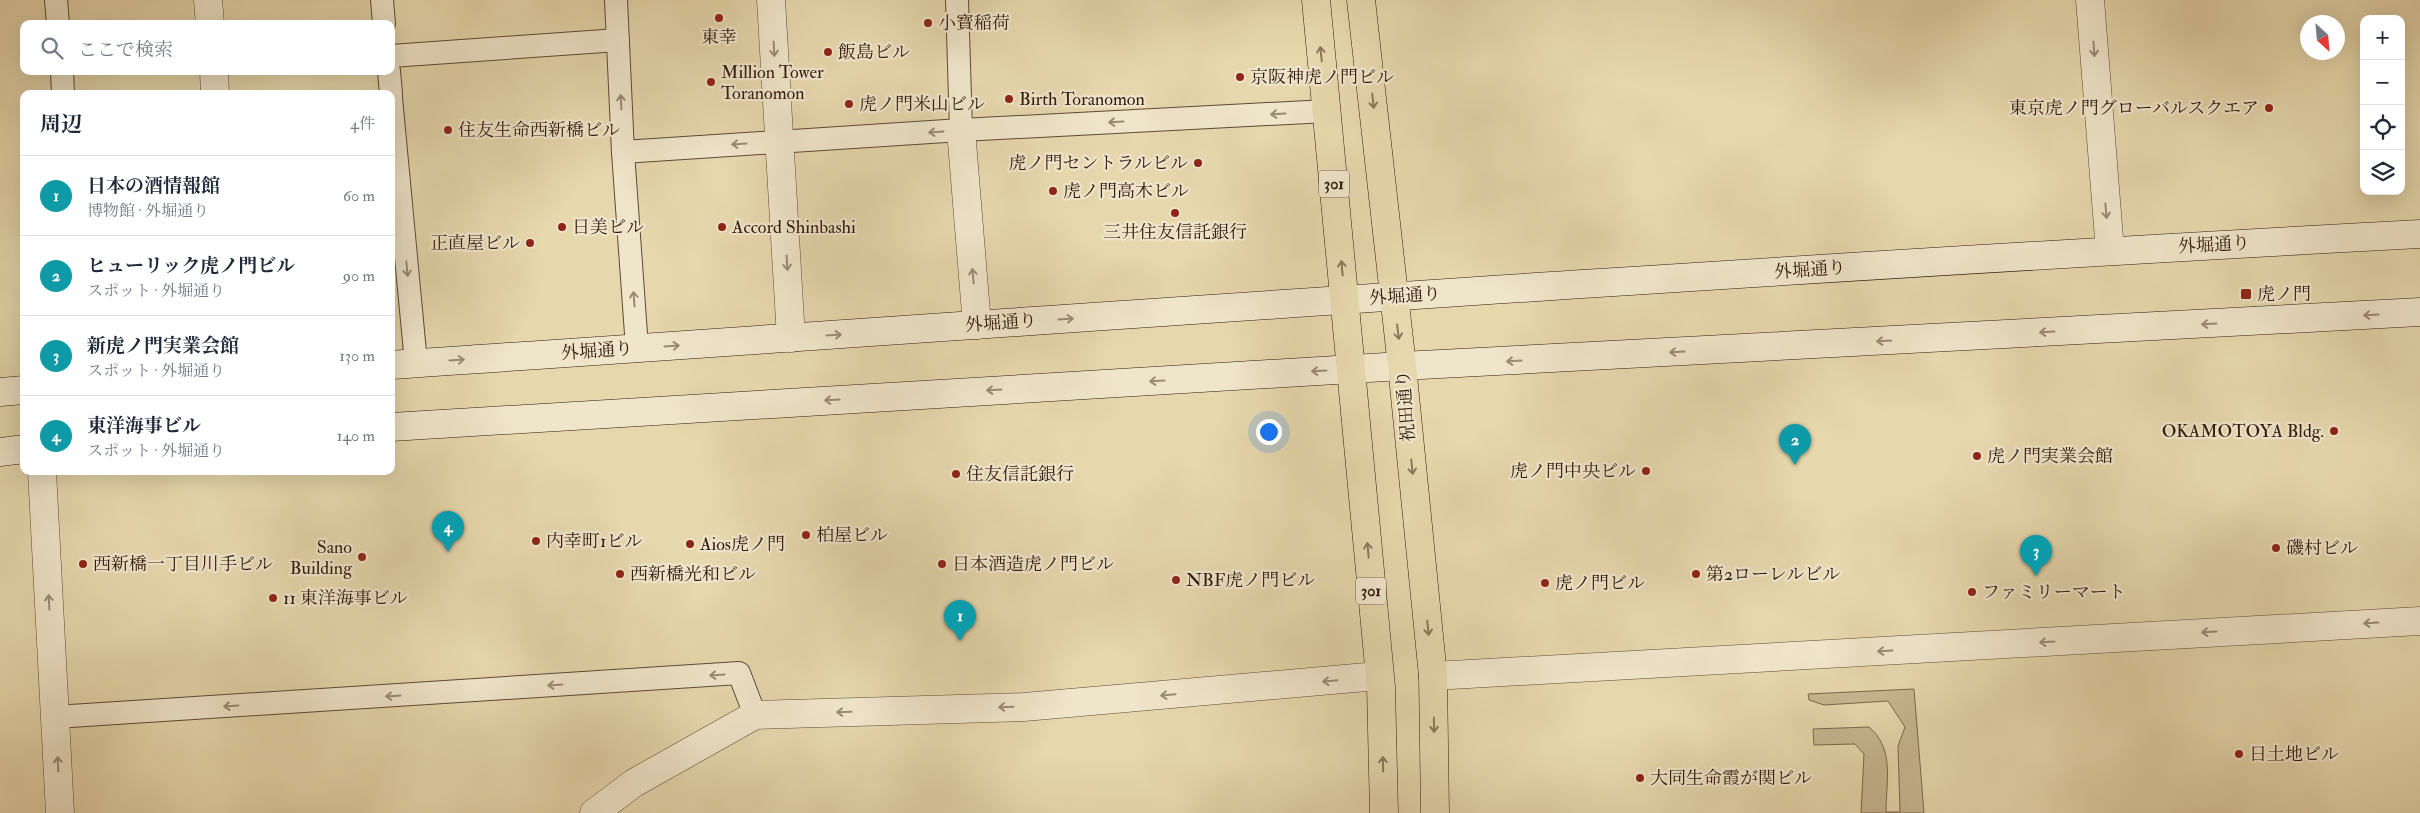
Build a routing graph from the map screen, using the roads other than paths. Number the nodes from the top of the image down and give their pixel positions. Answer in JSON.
{"nodes":[{"id":1,"x":56,"y":0,"type":"edge"},
{"id":2,"x":208,"y":0,"type":"edge"},
{"id":3,"x":382,"y":0,"type":"edge"},
{"id":4,"x":616,"y":0,"type":"edge"},
{"id":5,"x":771,"y":0,"type":"edge"},
{"id":6,"x":957,"y":0,"type":"edge"},
{"id":7,"x":1316,"y":0,"type":"edge"},
{"id":8,"x":1361,"y":0,"type":"edge"},
{"id":9,"x":2090,"y":0,"type":"edge"},
{"id":10,"x":58,"y":20,"type":"edge"},
{"id":11,"x":210,"y":20,"type":"edge"},
{"id":12,"x":384,"y":20,"type":"edge"},
{"id":13,"x":618,"y":40,"type":"junction"},
{"id":14,"x":395,"y":56,"type":"edge"},
{"id":15,"x":62,"y":75,"type":"edge"},
{"id":16,"x":214,"y":75,"type":"edge"},
{"id":17,"x":389,"y":75,"type":"edge"},
{"id":18,"x":63,"y":90,"type":"edge"},
{"id":19,"x":215,"y":90,"type":"edge"},
{"id":20,"x":391,"y":90,"type":"edge"},
{"id":21,"x":1327,"y":111,"type":"junction"},
{"id":22,"x":962,"y":130,"type":"junction"},
{"id":23,"x":779,"y":142,"type":"junction"},
{"id":24,"x":623,"y":152,"type":"junction"},
{"id":25,"x":395,"y":180,"type":"edge"},
{"id":26,"x":2420,"y":234,"type":"edge"},
{"id":27,"x":2110,"y":251,"type":"junction"},
{"id":28,"x":1394,"y":296,"type":"junction"},
{"id":29,"x":1344,"y":301,"type":"junction"},
{"id":30,"x":2420,"y":312,"type":"edge"},
{"id":31,"x":977,"y":325,"type":"junction"},
{"id":32,"x":791,"y":338,"type":"junction"},
{"id":33,"x":637,"y":348,"type":"junction"},
{"id":34,"x":404,"y":364,"type":"edge"},
{"id":35,"x":1402,"y":366,"type":"junction"},
{"id":36,"x":1350,"y":369,"type":"junction"},
{"id":37,"x":20,"y":390,"type":"edge"},
{"id":38,"x":0,"y":392,"type":"edge"},
{"id":39,"x":395,"y":427,"type":"edge"},
{"id":40,"x":20,"y":450,"type":"edge"},
{"id":41,"x":0,"y":452,"type":"edge"},
{"id":42,"x":42,"y":475,"type":"edge"},
{"id":43,"x":2420,"y":621,"type":"edge"},
{"id":44,"x":1378,"y":676,"type":"junction"},
{"id":45,"x":1433,"y":676,"type":"junction"},
{"id":46,"x":755,"y":715,"type":"junction"},
{"id":47,"x":55,"y":717,"type":"junction"},
{"id":48,"x":60,"y":813,"type":"edge"},
{"id":49,"x":594,"y":813,"type":"edge"},
{"id":50,"x":1384,"y":813,"type":"edge"},
{"id":51,"x":1435,"y":813,"type":"edge"}],
"edges":[{"from":1,"to":10,"type":"lane"},
{"from":2,"to":11,"type":"main road"},
{"from":3,"to":12,"type":"lane"},
{"from":4,"to":13,"type":"lane"},
{"from":5,"to":23,"type":"main road","one_way":true},
{"from":6,"to":22,"type":"lane"},
{"from":21,"to":7,"type":"main road","number":"301","one_way":true},
{"from":8,"to":28,"type":"main road","name":"祝田通り","one_way":true},
{"from":9,"to":27,"type":"main road","one_way":true},
{"from":13,"to":14,"type":"lane"},
{"from":24,"to":13,"type":"lane","one_way":true},
{"from":15,"to":18,"type":"lane"},
{"from":16,"to":19,"type":"main road"},
{"from":17,"to":20,"type":"lane"},
{"from":21,"to":22,"type":"lane","one_way":true},
{"from":29,"to":21,"type":"main road","number":"301","one_way":true},
{"from":22,"to":23,"type":"lane","one_way":true},
{"from":31,"to":22,"type":"main road","one_way":true},
{"from":23,"to":24,"type":"lane","one_way":true},
{"from":23,"to":32,"type":"main road","one_way":true},
{"from":33,"to":24,"type":"lane","one_way":true},
{"from":25,"to":34,"type":"lane","one_way":true},
{"from":26,"to":27,"type":"main road","name":"外堀通り"},
{"from":27,"to":28,"type":"main road","name":"外堀通り"},
{"from":28,"to":29,"type":"main road","name":"外堀通り"},
{"from":28,"to":35,"type":"main road","name":"祝田通り","one_way":true},
{"from":31,"to":29,"type":"main road","name":"外堀通り","one_way":true},
{"from":29,"to":36,"type":"main road","number":"301"},
{"from":30,"to":35,"type":"main road","one_way":true},
{"from":32,"to":31,"type":"main road","name":"外堀通り","one_way":true},
{"from":33,"to":32,"type":"main road","name":"外堀通り","one_way":true},
{"from":34,"to":33,"type":"main road","name":"外堀通り","one_way":true},
{"from":35,"to":36,"type":"main road"},
{"from":35,"to":45,"type":"main road","name":"祝田通り","one_way":true},
{"from":36,"to":39,"type":"main road","one_way":true},
{"from":44,"to":36,"type":"main road","number":"301","one_way":true},
{"from":37,"to":38,"type":"main road"},
{"from":40,"to":41,"type":"main road"},
{"from":47,"to":42,"type":"main road","one_way":true},
{"from":43,"to":45,"type":"main road","one_way":true},
{"from":44,"to":46,"type":"main road","one_way":true},
{"from":50,"to":44,"type":"main road","number":"301","one_way":true},
{"from":45,"to":51,"type":"main road","name":"祝田通り","one_way":true},
{"from":46,"to":47,"type":"lane","one_way":true},
{"from":46,"to":49,"type":"main road"},
{"from":48,"to":47,"type":"main road","one_way":true}]}
